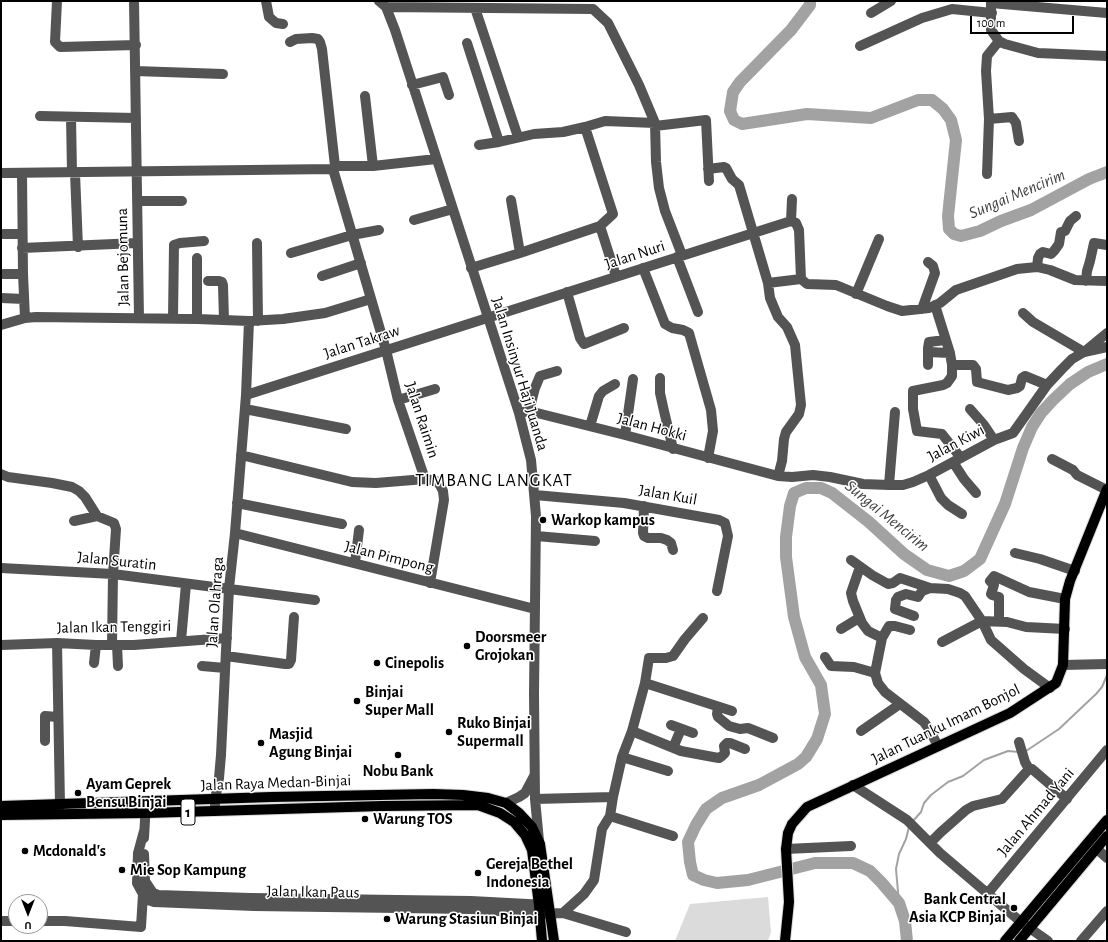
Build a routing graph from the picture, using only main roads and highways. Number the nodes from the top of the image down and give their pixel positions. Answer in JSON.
{"nodes":[{"id":1,"x":1107,"y":492,"type":"edge"},
{"id":2,"x":374,"y":801,"type":"junction"},
{"id":3,"x":1,"y":806,"type":"edge"},
{"id":4,"x":59,"y":809,"type":"junction"},
{"id":5,"x":1,"y":815,"type":"edge"},
{"id":6,"x":1107,"y":820,"type":"edge"},
{"id":7,"x":1107,"y":836,"type":"edge"},
{"id":8,"x":1072,"y":861,"type":"junction"},
{"id":9,"x":1081,"y":867,"type":"junction"},
{"id":10,"x":545,"y":910,"type":"junction"},
{"id":11,"x":542,"y":941,"type":"edge"},
{"id":12,"x":554,"y":941,"type":"edge"},
{"id":13,"x":785,"y":941,"type":"edge"},
{"id":14,"x":1005,"y":941,"type":"edge"},
{"id":15,"x":1019,"y":941,"type":"edge"}],
"edges":[{"from":1,"to":13,"type":"main road","name":"Jalan Tuanku Imam Bonjol"},
{"from":2,"to":4,"type":"main road","name":"Jalan Raya Medan-Binjai","number":"1"},
{"from":2,"to":4,"type":"main road","name":"Jalan Raya Medan-Binjai","number":"1"},
{"from":2,"to":10,"type":"main road","name":"Jalan Raya Medan-Binjai","number":"1"},
{"from":2,"to":10,"type":"main road","name":"Jalan Raya Medan-Binjai","number":"1"},
{"from":3,"to":4,"type":"main road","name":"Jalan Raya Medan-Binjai","number":"1"},
{"from":4,"to":5,"type":"main road","name":"Jalan Raya Medan-Binjai","number":"1"},
{"from":6,"to":8,"type":"main road"},
{"from":7,"to":9,"type":"main road"},
{"from":8,"to":9,"type":"main road"},
{"from":8,"to":14,"type":"main road"},
{"from":9,"to":15,"type":"main road"},
{"from":10,"to":11,"type":"main road","number":"1"},
{"from":10,"to":12,"type":"main road","number":"1"}]}
